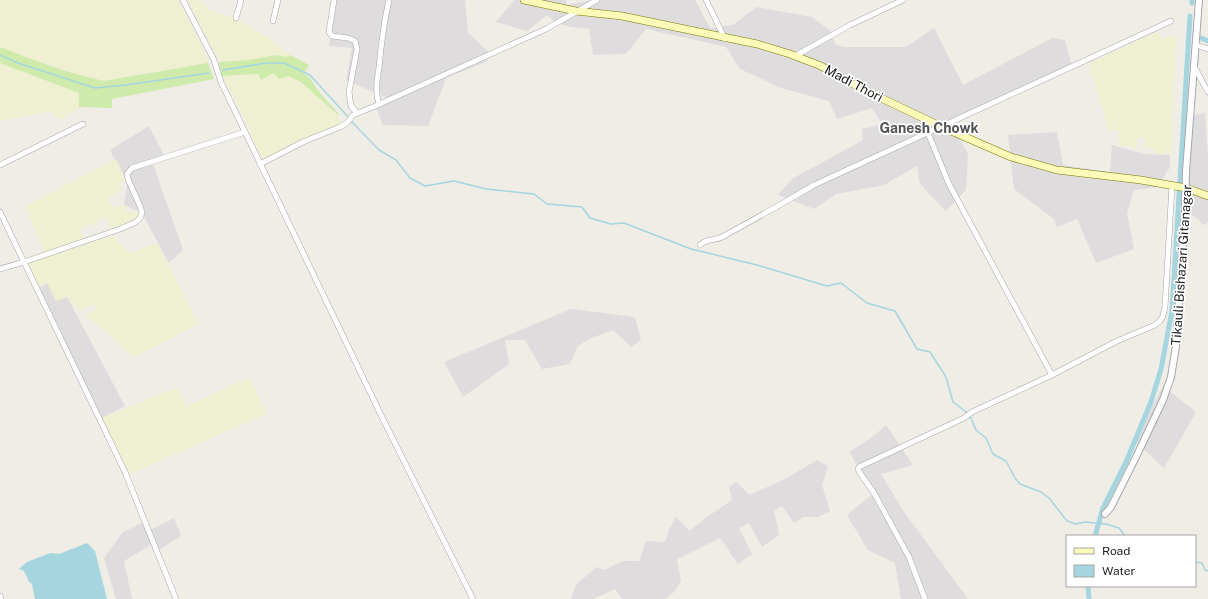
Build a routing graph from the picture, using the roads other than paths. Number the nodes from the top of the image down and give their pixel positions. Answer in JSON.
{"nodes":[{"id":1,"x":183,"y":0,"type":"edge"},
{"id":2,"x":241,"y":0,"type":"edge"},
{"id":3,"x":278,"y":0,"type":"edge"},
{"id":4,"x":334,"y":0,"type":"edge"},
{"id":5,"x":389,"y":0,"type":"edge"},
{"id":6,"x":524,"y":0,"type":"edge"},
{"id":7,"x":598,"y":0,"type":"edge"},
{"id":8,"x":706,"y":0,"type":"edge"},
{"id":9,"x":903,"y":0,"type":"edge"},
{"id":10,"x":1199,"y":0,"type":"edge"},
{"id":11,"x":576,"y":11,"type":"junction"},
{"id":12,"x":236,"y":18,"type":"dead end"},
{"id":13,"x":273,"y":21,"type":"dead end"},
{"id":14,"x":1171,"y":21,"type":"dead end"},
{"id":15,"x":725,"y":38,"type":"junction"},
{"id":16,"x":1196,"y":45,"type":"junction"},
{"id":17,"x":1208,"y":49,"type":"edge"},
{"id":18,"x":795,"y":56,"type":"junction"},
{"id":19,"x":1194,"y":65,"type":"junction"},
{"id":20,"x":1208,"y":92,"type":"edge"},
{"id":21,"x":379,"y":104,"type":"junction"},
{"id":22,"x":355,"y":114,"type":"junction"},
{"id":23,"x":83,"y":124,"type":"dead end"},
{"id":24,"x":942,"y":127,"type":"junction"},
{"id":25,"x":245,"y":132,"type":"junction"},
{"id":26,"x":928,"y":134,"type":"junction"},
{"id":27,"x":260,"y":164,"type":"junction"},
{"id":28,"x":0,"y":165,"type":"edge"},
{"id":29,"x":1174,"y":186,"type":"junction"},
{"id":30,"x":1186,"y":188,"type":"junction"},
{"id":31,"x":1208,"y":196,"type":"edge"},
{"id":32,"x":0,"y":212,"type":"edge"},
{"id":33,"x":700,"y":245,"type":"dead end"},
{"id":34,"x":24,"y":262,"type":"junction"},
{"id":35,"x":0,"y":269,"type":"edge"},
{"id":36,"x":1052,"y":375,"type":"junction"},
{"id":37,"x":1105,"y":514,"type":"dead end"},
{"id":38,"x":176,"y":599,"type":"edge"},
{"id":39,"x":473,"y":599,"type":"edge"},
{"id":40,"x":925,"y":599,"type":"edge"}],
"edges":[{"from":1,"to":25,"type":"street"},
{"from":2,"to":12,"type":"street"},
{"from":3,"to":13,"type":"street"},
{"from":4,"to":22,"type":"street"},
{"from":5,"to":21,"type":"street"},
{"from":6,"to":11,"type":"main road","name":"Madi Thori"},
{"from":7,"to":11,"type":"street"},
{"from":8,"to":15,"type":"street"},
{"from":9,"to":18,"type":"street"},
{"from":10,"to":16,"type":"street","name":"Tikauli Bishazari Gitanagar"},
{"from":11,"to":15,"type":"main road","name":"Madi Thori"},
{"from":11,"to":21,"type":"street"},
{"from":14,"to":24,"type":"street"},
{"from":15,"to":18,"type":"main road","name":"Madi Thori"},
{"from":16,"to":17,"type":"street"},
{"from":16,"to":19,"type":"street","name":"Tikauli Bishazari Gitanagar"},
{"from":18,"to":24,"type":"main road","name":"Madi Thori"},
{"from":19,"to":20,"type":"street"},
{"from":19,"to":30,"type":"street","name":"Tikauli Bishazari Gitanagar"},
{"from":21,"to":22,"type":"street"},
{"from":22,"to":27,"type":"street"},
{"from":23,"to":28,"type":"street"},
{"from":24,"to":26,"type":"street"},
{"from":24,"to":29,"type":"main road","name":"Madi Thori"},
{"from":25,"to":27,"type":"street"},
{"from":25,"to":34,"type":"street"},
{"from":26,"to":33,"type":"street"},
{"from":26,"to":36,"type":"street"},
{"from":27,"to":39,"type":"street"},
{"from":29,"to":30,"type":"main road","name":"Madi Thori"},
{"from":29,"to":36,"type":"street"},
{"from":30,"to":31,"type":"main road","name":"Madi Thori"},
{"from":30,"to":37,"type":"street","name":"Tikauli Bishazari Gitanagar"},
{"from":32,"to":34,"type":"street"},
{"from":34,"to":35,"type":"street"},
{"from":34,"to":38,"type":"street"},
{"from":36,"to":40,"type":"street"}]}
